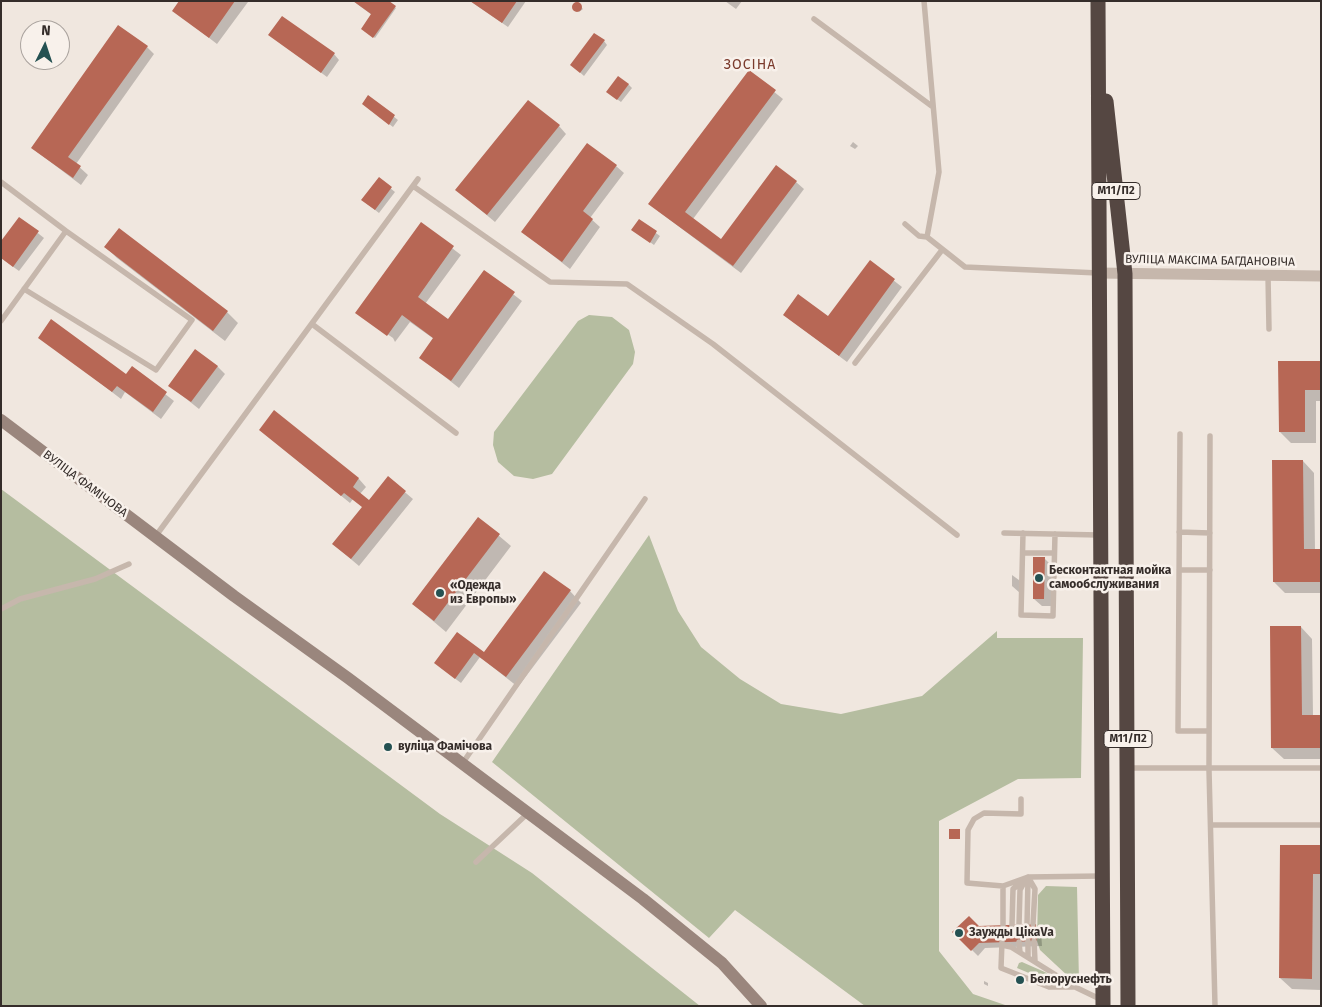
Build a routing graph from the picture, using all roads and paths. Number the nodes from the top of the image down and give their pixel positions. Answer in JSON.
{"nodes":[{"id":1,"x":924,"y":1,"type":"edge"},
{"id":2,"x":1098,"y":1,"type":"edge"},
{"id":3,"x":814,"y":19,"type":"dead end"},
{"id":4,"x":1099,"y":65,"type":"junction"},
{"id":5,"x":933,"y":107,"type":"junction"},
{"id":6,"x":418,"y":180,"type":"dead end"},
{"id":7,"x":1,"y":182,"type":"edge"},
{"id":8,"x":413,"y":186,"type":"junction"},
{"id":9,"x":905,"y":224,"type":"dead end"},
{"id":10,"x":66,"y":231,"type":"junction"},
{"id":11,"x":927,"y":237,"type":"junction"},
{"id":12,"x":942,"y":250,"type":"junction"},
{"id":13,"x":1098,"y":273,"type":"junction"},
{"id":14,"x":1125,"y":274,"type":"junction"},
{"id":15,"x":1268,"y":276,"type":"junction"},
{"id":16,"x":1321,"y":276,"type":"edge"},
{"id":17,"x":24,"y":289,"type":"junction"},
{"id":18,"x":1,"y":321,"type":"edge"},
{"id":19,"x":312,"y":324,"type":"junction"},
{"id":20,"x":1269,"y":329,"type":"dead end"},
{"id":21,"x":855,"y":364,"type":"dead end"},
{"id":22,"x":1,"y":420,"type":"edge"},
{"id":23,"x":456,"y":433,"type":"dead end"},
{"id":24,"x":1180,"y":434,"type":"dead end"},
{"id":25,"x":1210,"y":436,"type":"dead end"},
{"id":26,"x":645,"y":499,"type":"dead end"},
{"id":27,"x":1179,"y":532,"type":"junction"},
{"id":28,"x":1210,"y":532,"type":"junction"},
{"id":29,"x":1004,"y":533,"type":"dead end"},
{"id":30,"x":1023,"y":533,"type":"junction"},
{"id":31,"x":1055,"y":534,"type":"junction"},
{"id":32,"x":956,"y":535,"type":"dead end"},
{"id":33,"x":1101,"y":535,"type":"junction"},
{"id":34,"x":155,"y":537,"type":"junction"},
{"id":35,"x":1023,"y":552,"type":"junction"},
{"id":36,"x":1054,"y":553,"type":"junction"},
{"id":37,"x":129,"y":564,"type":"dead end"},
{"id":38,"x":1179,"y":570,"type":"junction"},
{"id":39,"x":1210,"y":570,"type":"junction"},
{"id":40,"x":1,"y":609,"type":"edge"},
{"id":41,"x":1209,"y":731,"type":"junction"},
{"id":42,"x":462,"y":764,"type":"junction"},
{"id":43,"x":1128,"y":768,"type":"junction"},
{"id":44,"x":1321,"y":768,"type":"edge"},
{"id":45,"x":1209,"y":770,"type":"junction"},
{"id":46,"x":1021,"y":799,"type":"dead end"},
{"id":47,"x":528,"y":813,"type":"junction"},
{"id":48,"x":1211,"y":825,"type":"junction"},
{"id":49,"x":1321,"y":825,"type":"edge"},
{"id":50,"x":476,"y":862,"type":"dead end"},
{"id":51,"x":1103,"y":876,"type":"junction"},
{"id":52,"x":1028,"y":877,"type":"junction"},
{"id":53,"x":1002,"y":886,"type":"junction"},
{"id":54,"x":1030,"y":924,"type":"dead end"},
{"id":55,"x":1002,"y":925,"type":"dead end"},
{"id":56,"x":1012,"y":925,"type":"dead end"},
{"id":57,"x":1019,"y":925,"type":"dead end"},
{"id":58,"x":1019,"y":942,"type":"dead end"},
{"id":59,"x":1020,"y":952,"type":"junction"},
{"id":60,"x":1028,"y":956,"type":"junction"},
{"id":61,"x":1035,"y":961,"type":"junction"},
{"id":62,"x":1075,"y":987,"type":"junction"},
{"id":63,"x":1103,"y":1003,"type":"edge"},
{"id":64,"x":761,"y":1006,"type":"edge"},
{"id":65,"x":1128,"y":1006,"type":"edge"},
{"id":66,"x":1215,"y":1006,"type":"edge"}],
"edges":[{"from":1,"to":5,"type":"lane"},
{"from":2,"to":4,"type":"highway","number":"М11/П2"},
{"from":3,"to":5,"type":"lane"},
{"from":4,"to":13,"type":"highway","number":"М11/П2"},
{"from":4,"to":14,"type":"highway","number":"М11/П2"},
{"from":5,"to":11,"type":"lane"},
{"from":6,"to":8,"type":"lane"},
{"from":7,"to":10,"type":"lane"},
{"from":8,"to":19,"type":"lane"},
{"from":8,"to":32,"type":"lane"},
{"from":9,"to":11,"type":"lane"},
{"from":10,"to":17,"type":"lane"},
{"from":10,"to":17,"type":"lane"},
{"from":11,"to":12,"type":"lane"},
{"from":12,"to":13,"type":"lane"},
{"from":12,"to":21,"type":"lane"},
{"from":13,"to":14,"type":"street","name":"ВУЛІЦА МАКСІМА БАГДАНОВІЧА"},
{"from":13,"to":33,"type":"highway","number":"М11/П2"},
{"from":14,"to":15,"type":"street","name":"ВУЛІЦА МАКСІМА БАГДАНОВІЧА"},
{"from":14,"to":43,"type":"highway","number":"М11/П2"},
{"from":15,"to":16,"type":"street","name":"ВУЛІЦА МАКСІМА БАГДАНОВІЧА"},
{"from":15,"to":20,"type":"lane"},
{"from":17,"to":18,"type":"lane"},
{"from":19,"to":23,"type":"lane"},
{"from":19,"to":34,"type":"lane"},
{"from":22,"to":34,"type":"main road","name":"ВУЛІЦА ФАМІЧОВА"},
{"from":24,"to":27,"type":"lane"},
{"from":25,"to":28,"type":"lane"},
{"from":26,"to":42,"type":"lane"},
{"from":27,"to":28,"type":"lane"},
{"from":27,"to":38,"type":"lane"},
{"from":28,"to":39,"type":"lane"},
{"from":29,"to":30,"type":"lane"},
{"from":30,"to":31,"type":"lane"},
{"from":30,"to":35,"type":"lane"},
{"from":31,"to":33,"type":"lane"},
{"from":31,"to":36,"type":"lane"},
{"from":33,"to":51,"type":"highway","number":"М11/П2"},
{"from":34,"to":42,"type":"main road","name":"ВУЛІЦА ФАМІЧОВА"},
{"from":35,"to":36,"type":"lane"},
{"from":35,"to":36,"type":"lane"},
{"from":37,"to":40,"type":"lane"},
{"from":38,"to":39,"type":"lane"},
{"from":38,"to":41,"type":"lane"},
{"from":39,"to":41,"type":"lane"},
{"from":41,"to":45,"type":"lane"},
{"from":42,"to":47,"type":"main road","name":"ВУЛІЦА ФАМІЧОВА"},
{"from":43,"to":45,"type":"lane"},
{"from":43,"to":65,"type":"highway","number":"М11/П2"},
{"from":44,"to":45,"type":"lane"},
{"from":45,"to":48,"type":"lane"},
{"from":46,"to":53,"type":"lane"},
{"from":47,"to":50,"type":"lane"},
{"from":47,"to":64,"type":"main road","name":"ВУЛІЦА ФАМІЧОВА"},
{"from":48,"to":49,"type":"lane"},
{"from":48,"to":66,"type":"lane"},
{"from":51,"to":52,"type":"lane"},
{"from":51,"to":63,"type":"highway","number":"М11/П2"},
{"from":52,"to":53,"type":"lane"},
{"from":52,"to":54,"type":"lane"},
{"from":52,"to":56,"type":"lane"},
{"from":52,"to":57,"type":"lane"},
{"from":53,"to":55,"type":"lane"},
{"from":58,"to":59,"type":"lane"},
{"from":59,"to":60,"type":"lane"},
{"from":59,"to":62,"type":"lane"},
{"from":60,"to":61,"type":"lane"},
{"from":60,"to":61,"type":"lane"},
{"from":61,"to":62,"type":"lane"},
{"from":62,"to":63,"type":"lane"}]}
